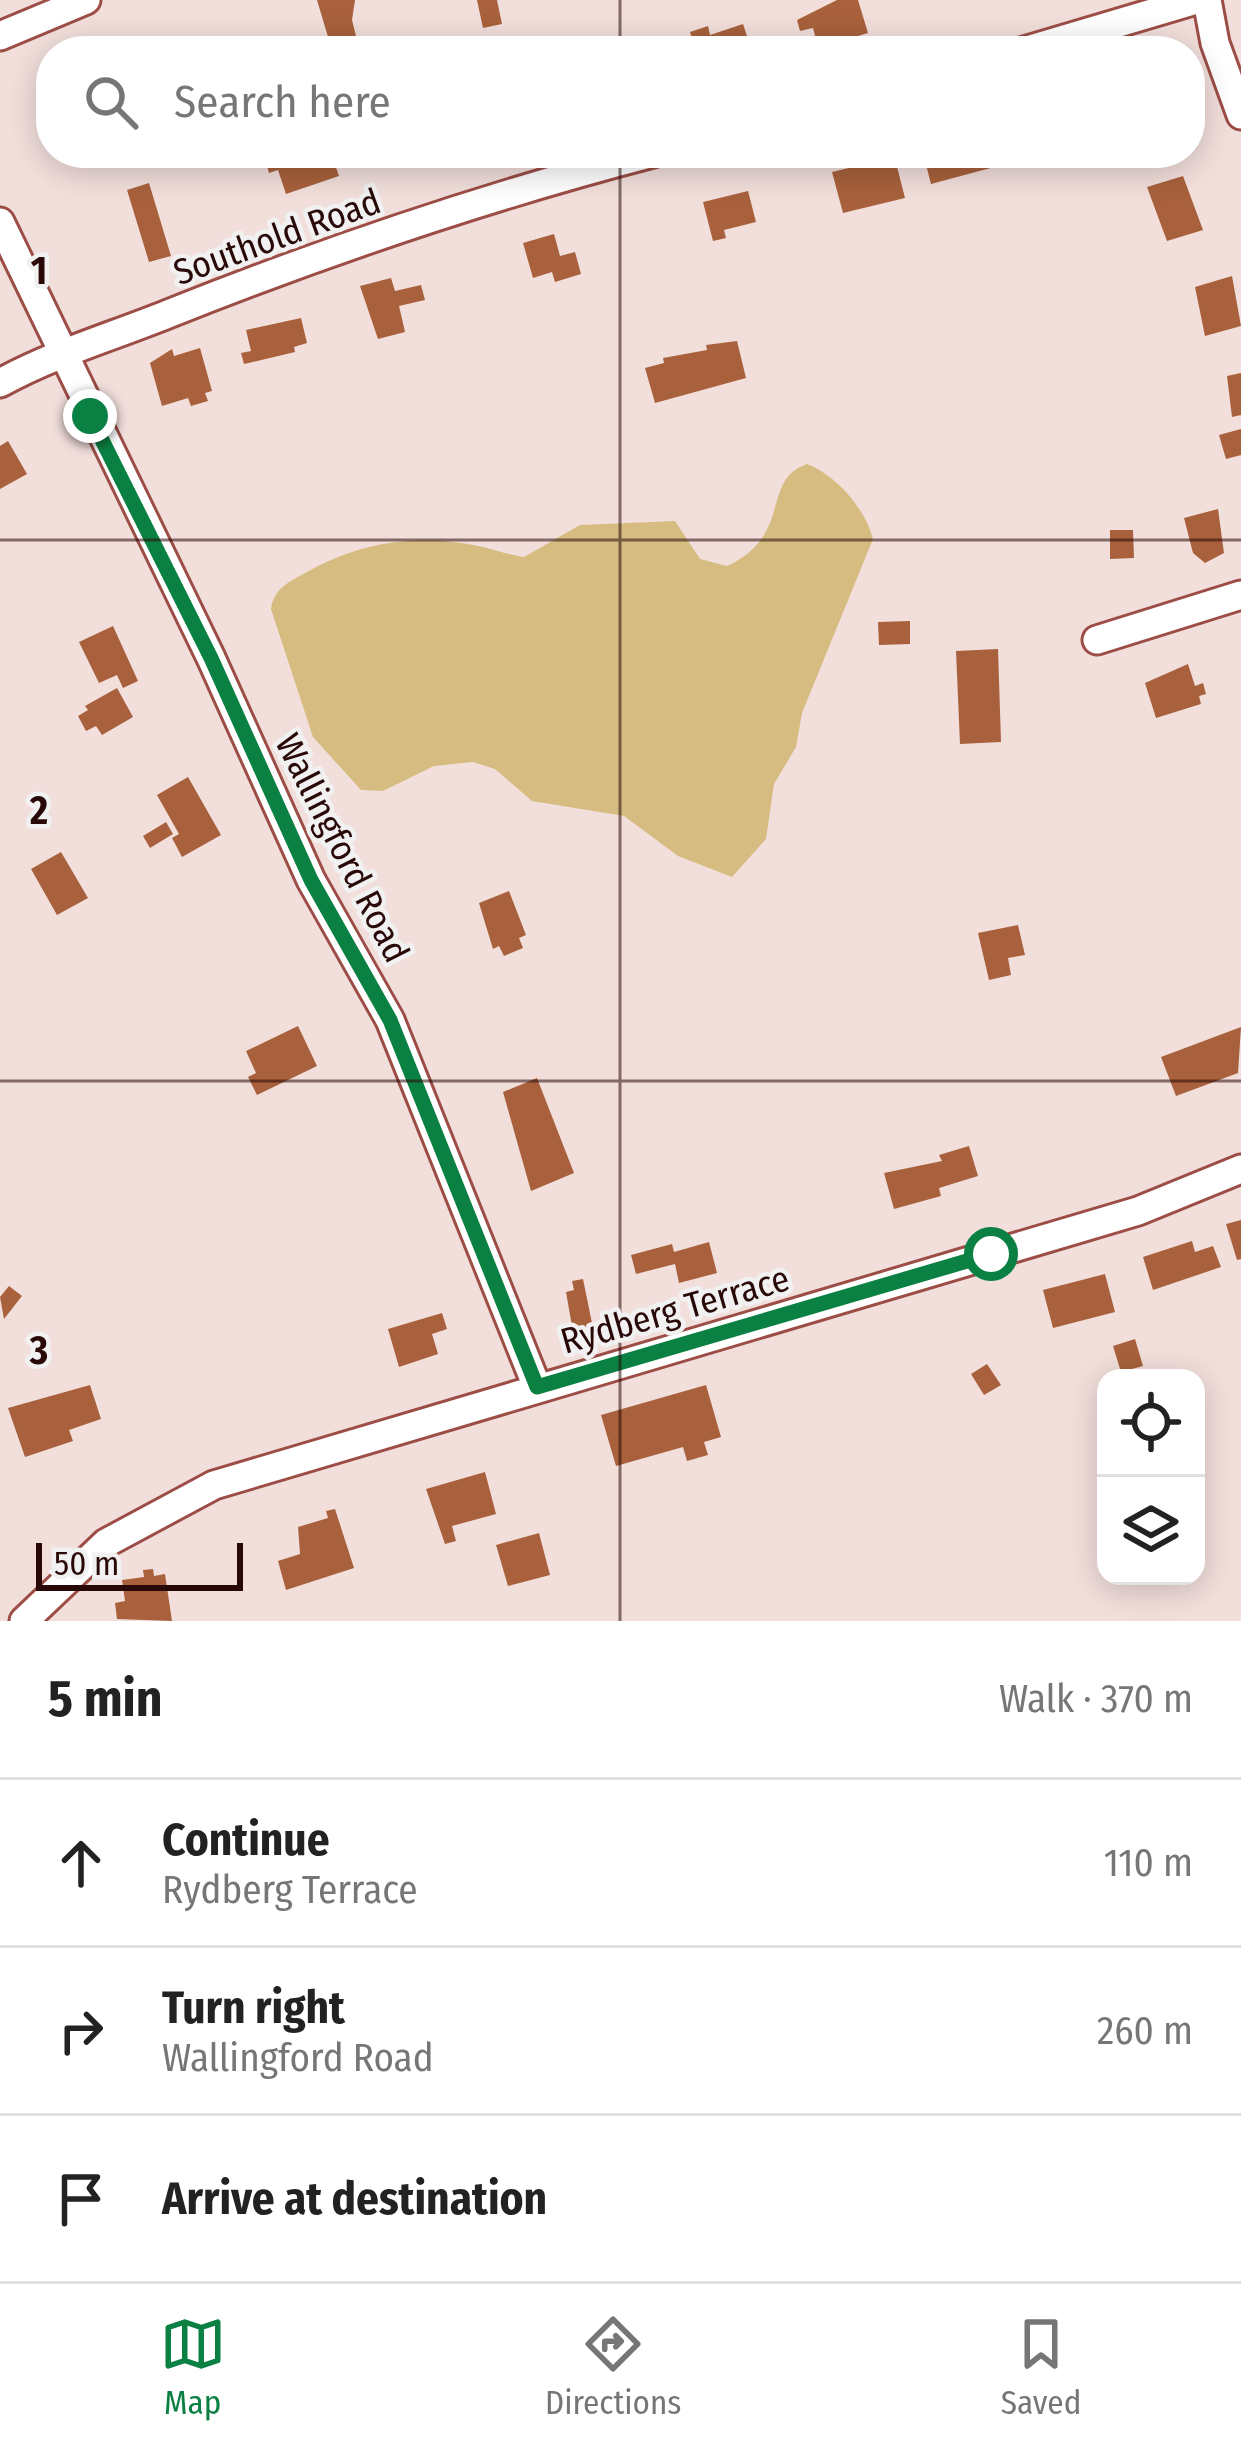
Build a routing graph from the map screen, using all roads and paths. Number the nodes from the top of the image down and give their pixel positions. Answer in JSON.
{"nodes":[{"id":1,"x":86,"y":0,"type":"edge"},
{"id":2,"x":1196,"y":0,"type":"edge"},
{"id":3,"x":1208,"y":0,"type":"edge"},
{"id":4,"x":0,"y":36,"type":"edge"},
{"id":5,"x":1075,"y":36,"type":"edge"},
{"id":6,"x":1241,"y":115,"type":"edge"},
{"id":7,"x":596,"y":168,"type":"edge"},
{"id":8,"x":0,"y":222,"type":"edge"},
{"id":9,"x":63,"y":350,"type":"junction"},
{"id":10,"x":0,"y":383,"type":"edge"},
{"id":11,"x":1241,"y":595,"type":"edge"},
{"id":12,"x":1097,"y":640,"type":"dead end"},
{"id":13,"x":1241,"y":1168,"type":"edge"},
{"id":14,"x":537,"y":1387,"type":"junction"},
{"id":15,"x":24,"y":1621,"type":"edge"}],
"edges":[{"from":1,"to":4,"type":"street"},
{"from":2,"to":5,"type":"street"},
{"from":3,"to":6,"type":"street"},
{"from":7,"to":9,"type":"street","name":"Southold Road"},
{"from":8,"to":9,"type":"street","name":"Wallingford Road"},
{"from":9,"to":10,"type":"street","name":"Southold Road"},
{"from":9,"to":14,"type":"street","name":"Wallingford Road"},
{"from":11,"to":12,"type":"street"},
{"from":13,"to":14,"type":"street","name":"Rydberg Terrace"},
{"from":14,"to":15,"type":"street","name":"Rydberg Terrace"}]}
